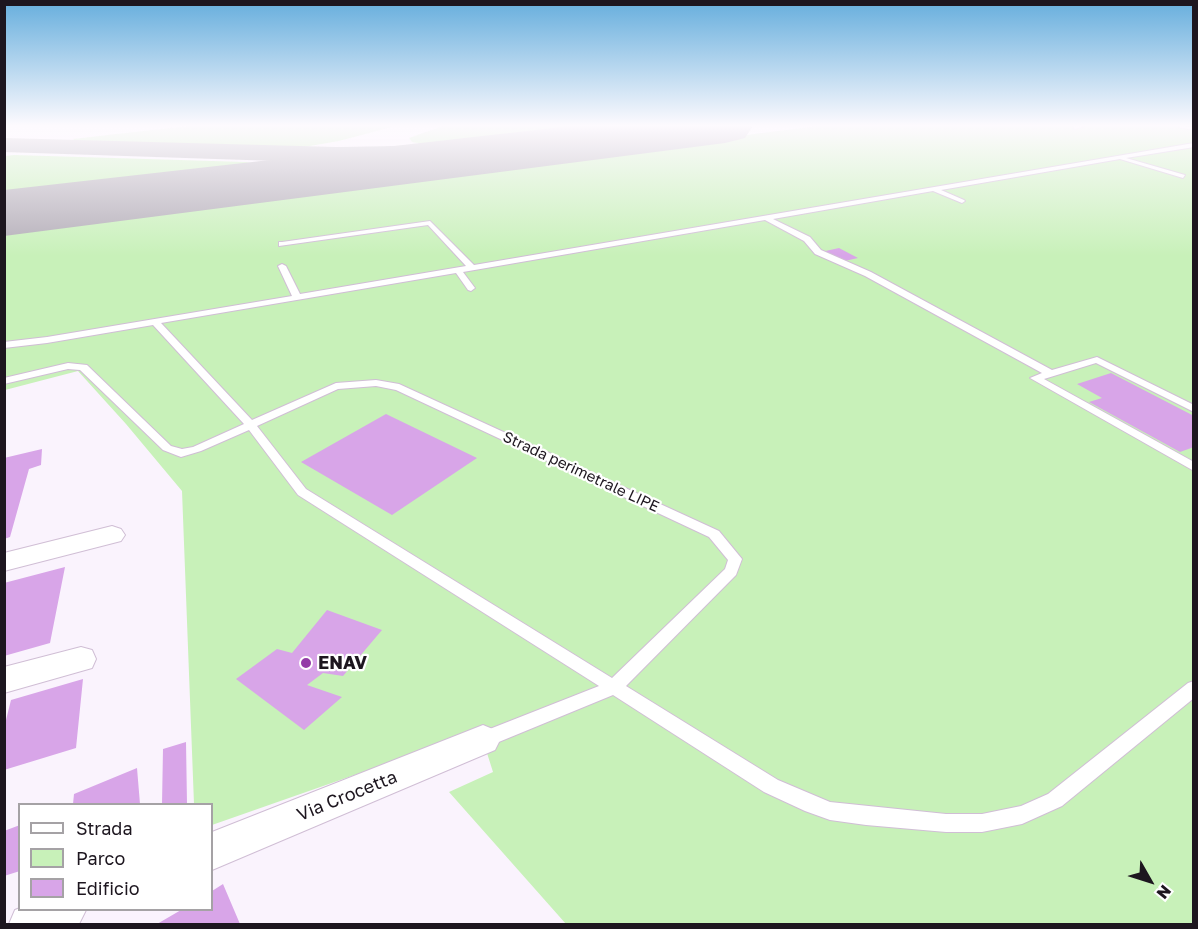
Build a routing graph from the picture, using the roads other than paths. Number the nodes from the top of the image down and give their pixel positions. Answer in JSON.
{"nodes":[{"id":1,"x":1051,"y":169,"type":"edge"},
{"id":2,"x":1159,"y":169,"type":"edge"},
{"id":3,"x":1183,"y":176,"type":"dead end"},
{"id":4,"x":934,"y":189,"type":"junction"},
{"id":5,"x":962,"y":201,"type":"dead end"},
{"id":6,"x":765,"y":218,"type":"junction"},
{"id":7,"x":282,"y":244,"type":"dead end"},
{"id":8,"x":282,"y":266,"type":"dead end"},
{"id":9,"x":471,"y":267,"type":"junction"},
{"id":10,"x":458,"y":270,"type":"junction"},
{"id":11,"x":471,"y":288,"type":"dead end"},
{"id":12,"x":297,"y":297,"type":"junction"},
{"id":13,"x":153,"y":321,"type":"junction"},
{"id":14,"x":4,"y":345,"type":"edge"},
{"id":15,"x":1050,"y":374,"type":"junction"},
{"id":16,"x":4,"y":381,"type":"edge"},
{"id":17,"x":1194,"y":409,"type":"edge"},
{"id":18,"x":250,"y":424,"type":"junction"},
{"id":19,"x":1191,"y":463,"type":"edge"},
{"id":20,"x":112,"y":535,"type":"dead end"},
{"id":21,"x":4,"y":562,"type":"edge"},
{"id":22,"x":81,"y":659,"type":"dead end"},
{"id":23,"x":4,"y":680,"type":"edge"},
{"id":24,"x":613,"y":688,"type":"junction"},
{"id":25,"x":1194,"y":688,"type":"edge"},
{"id":26,"x":483,"y":740,"type":"joint"},
{"id":27,"x":213,"y":851,"type":"edge"}],
"edges":[{"from":1,"to":4,"type":"lane"},
{"from":2,"to":3,"type":"lane"},
{"from":4,"to":5,"type":"lane"},
{"from":4,"to":6,"type":"lane"},
{"from":6,"to":9,"type":"lane"},
{"from":6,"to":15,"type":"lane"},
{"from":7,"to":9,"type":"lane"},
{"from":8,"to":12,"type":"lane"},
{"from":9,"to":10,"type":"lane"},
{"from":10,"to":11,"type":"lane"},
{"from":10,"to":12,"type":"lane"},
{"from":12,"to":13,"type":"lane"},
{"from":13,"to":14,"type":"lane"},
{"from":13,"to":18,"type":"lane"},
{"from":15,"to":17,"type":"lane"},
{"from":15,"to":19,"type":"lane"},
{"from":16,"to":18,"type":"lane","name":"Strada perimetrale LIPE"},
{"from":18,"to":24,"type":"lane"},
{"from":18,"to":24,"type":"lane","name":"Strada perimetrale LIPE"},
{"from":20,"to":21,"type":"street"},
{"from":22,"to":23,"type":"street"},
{"from":24,"to":25,"type":"lane"},
{"from":24,"to":26,"type":"lane","name":"Strada perimetrale LIPE"},
{"from":26,"to":27,"type":"street","name":"Via Crocetta"}]}
